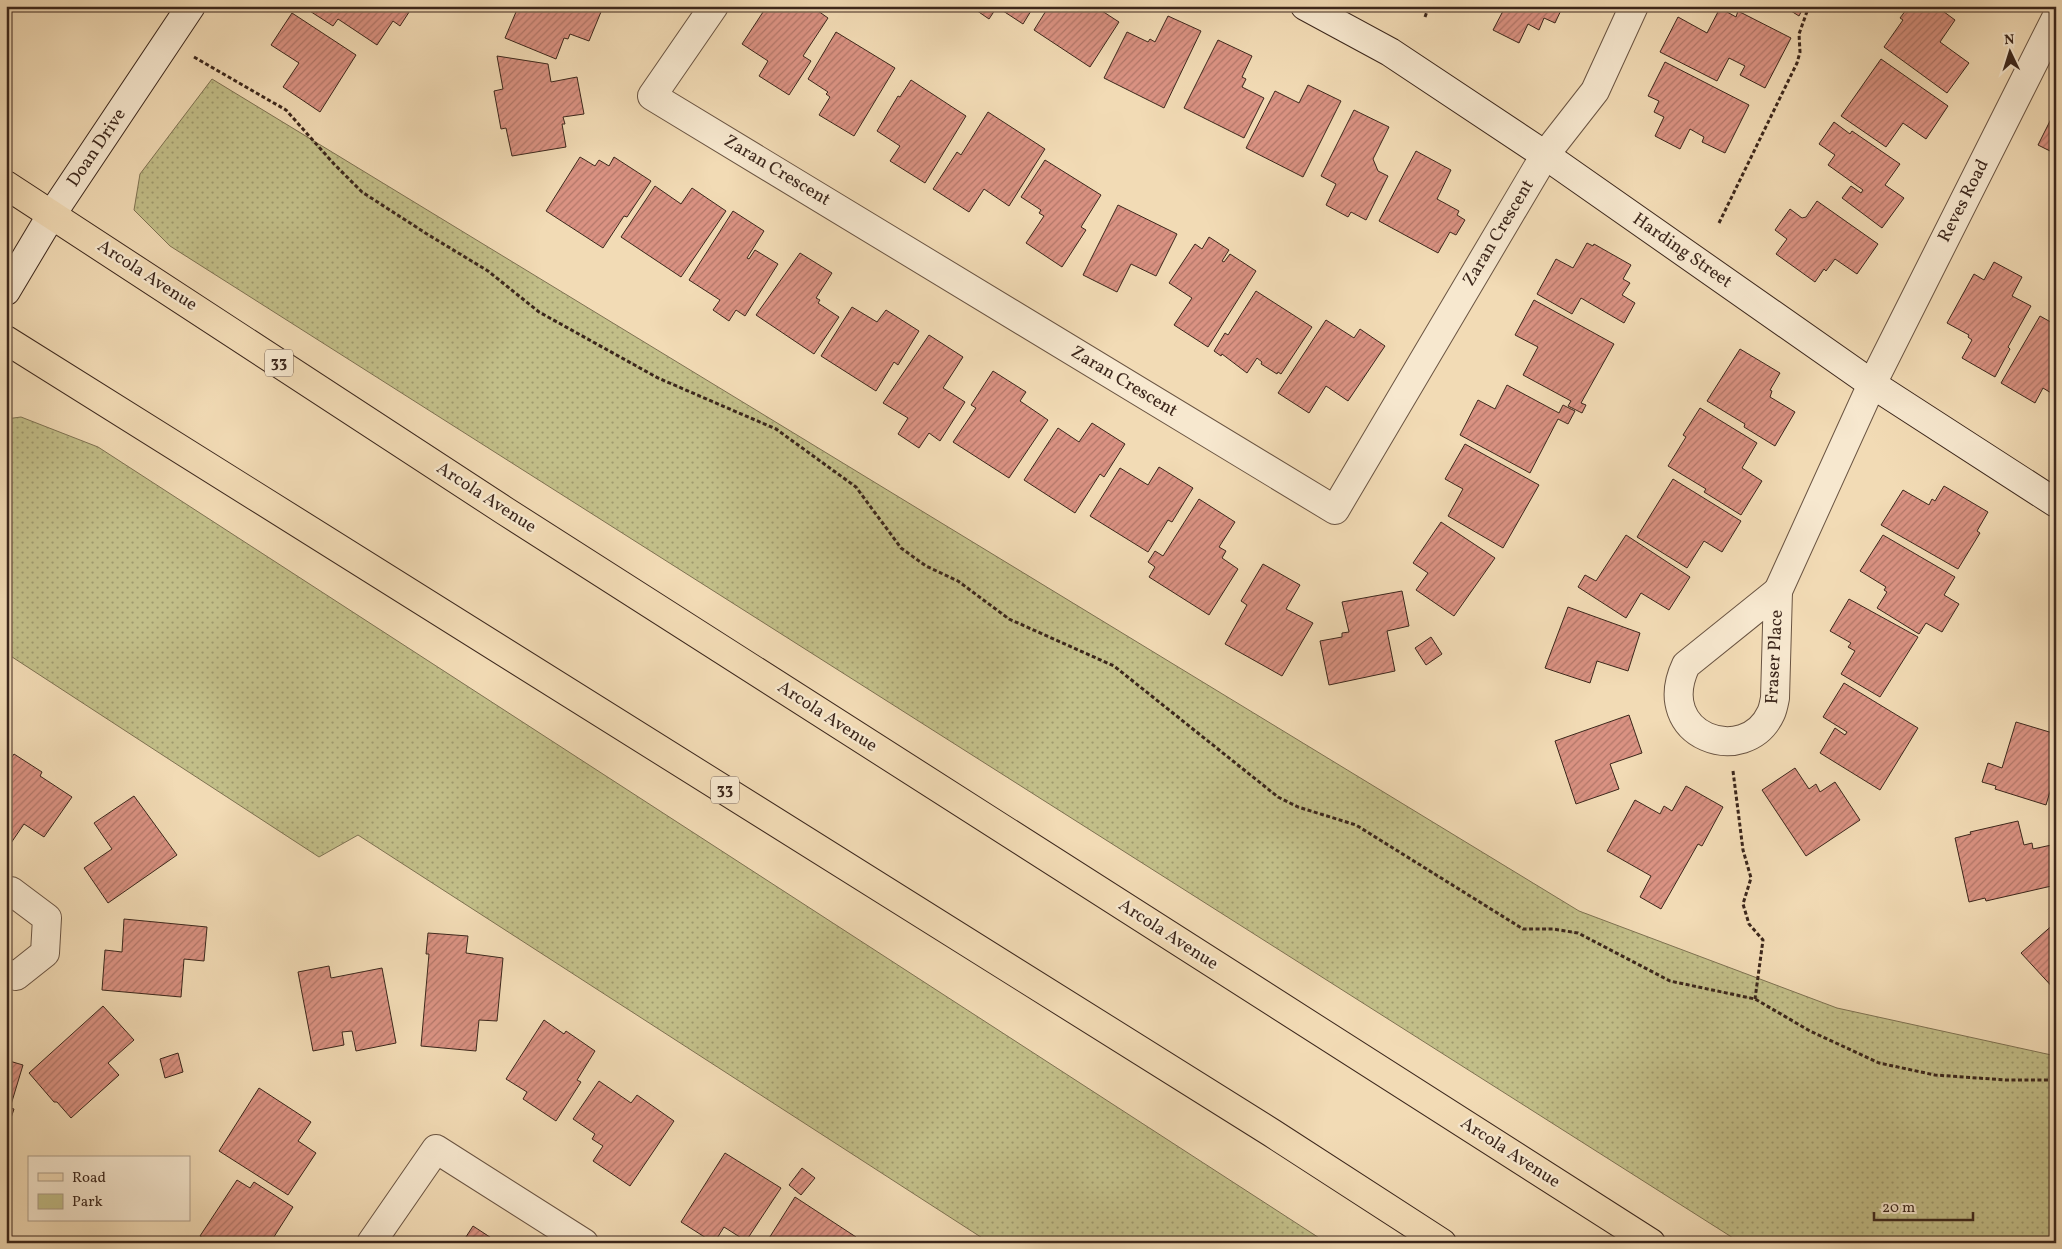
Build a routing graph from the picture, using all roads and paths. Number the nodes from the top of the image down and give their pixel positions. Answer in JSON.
{"nodes":[{"id":1,"x":191,"y":6,"type":"edge"},
{"id":2,"x":714,"y":6,"type":"edge"},
{"id":3,"x":1305,"y":6,"type":"edge"},
{"id":4,"x":1430,"y":6,"type":"edge"},
{"id":5,"x":1634,"y":6,"type":"edge"},
{"id":6,"x":1809,"y":6,"type":"edge"},
{"id":7,"x":1425,"y":17,"type":"dead end"},
{"id":8,"x":2056,"y":18,"type":"edge"},
{"id":9,"x":170,"y":40,"type":"junction"},
{"id":10,"x":1545,"y":156,"type":"junction"},
{"id":11,"x":6,"y":186,"type":"edge"},
{"id":12,"x":52,"y":214,"type":"junction"},
{"id":13,"x":1719,"y":223,"type":"dead end"},
{"id":14,"x":6,"y":291,"type":"edge"},
{"id":15,"x":6,"y":340,"type":"edge"},
{"id":16,"x":1872,"y":384,"type":"junction"},
{"id":17,"x":2056,"y":503,"type":"edge"},
{"id":18,"x":1778,"y":591,"type":"junction"},
{"id":19,"x":1735,"y":741,"type":"junction"},
{"id":20,"x":6,"y":891,"type":"edge"},
{"id":21,"x":6,"y":973,"type":"edge"},
{"id":22,"x":1755,"y":999,"type":"junction"},
{"id":23,"x":2056,"y":1080,"type":"edge"},
{"id":24,"x":371,"y":1243,"type":"edge"},
{"id":25,"x":584,"y":1243,"type":"edge"},
{"id":26,"x":1442,"y":1243,"type":"edge"},
{"id":27,"x":1651,"y":1243,"type":"edge"}],
"edges":[{"from":1,"to":9,"type":"street","name":"Doan Drive"},
{"from":2,"to":10,"type":"street","name":"Zaran Crescent"},
{"from":3,"to":10,"type":"street","name":"Harding Street"},
{"from":4,"to":7,"type":"path"},
{"from":5,"to":10,"type":"street"},
{"from":6,"to":13,"type":"path"},
{"from":8,"to":16,"type":"street","name":"Reves Road"},
{"from":9,"to":12,"type":"street","name":"Doan Drive"},
{"from":9,"to":22,"type":"path"},
{"from":10,"to":16,"type":"street","name":"Harding Street"},
{"from":11,"to":12,"type":"main road","name":"Arcola Avenue","number":"33"},
{"from":12,"to":14,"type":"street","name":"Doan Drive"},
{"from":12,"to":27,"type":"main road","name":"Arcola Avenue","number":"33"},
{"from":15,"to":26,"type":"main road","number":"33"},
{"from":16,"to":17,"type":"street","name":"Harding Street"},
{"from":16,"to":18,"type":"street","name":"Fraser Place"},
{"from":18,"to":19,"type":"street","name":"Fraser Place"},
{"from":18,"to":19,"type":"street","name":"Fraser Place"},
{"from":19,"to":22,"type":"path"},
{"from":20,"to":21,"type":"street"},
{"from":22,"to":23,"type":"path"},
{"from":24,"to":25,"type":"street"}]}
